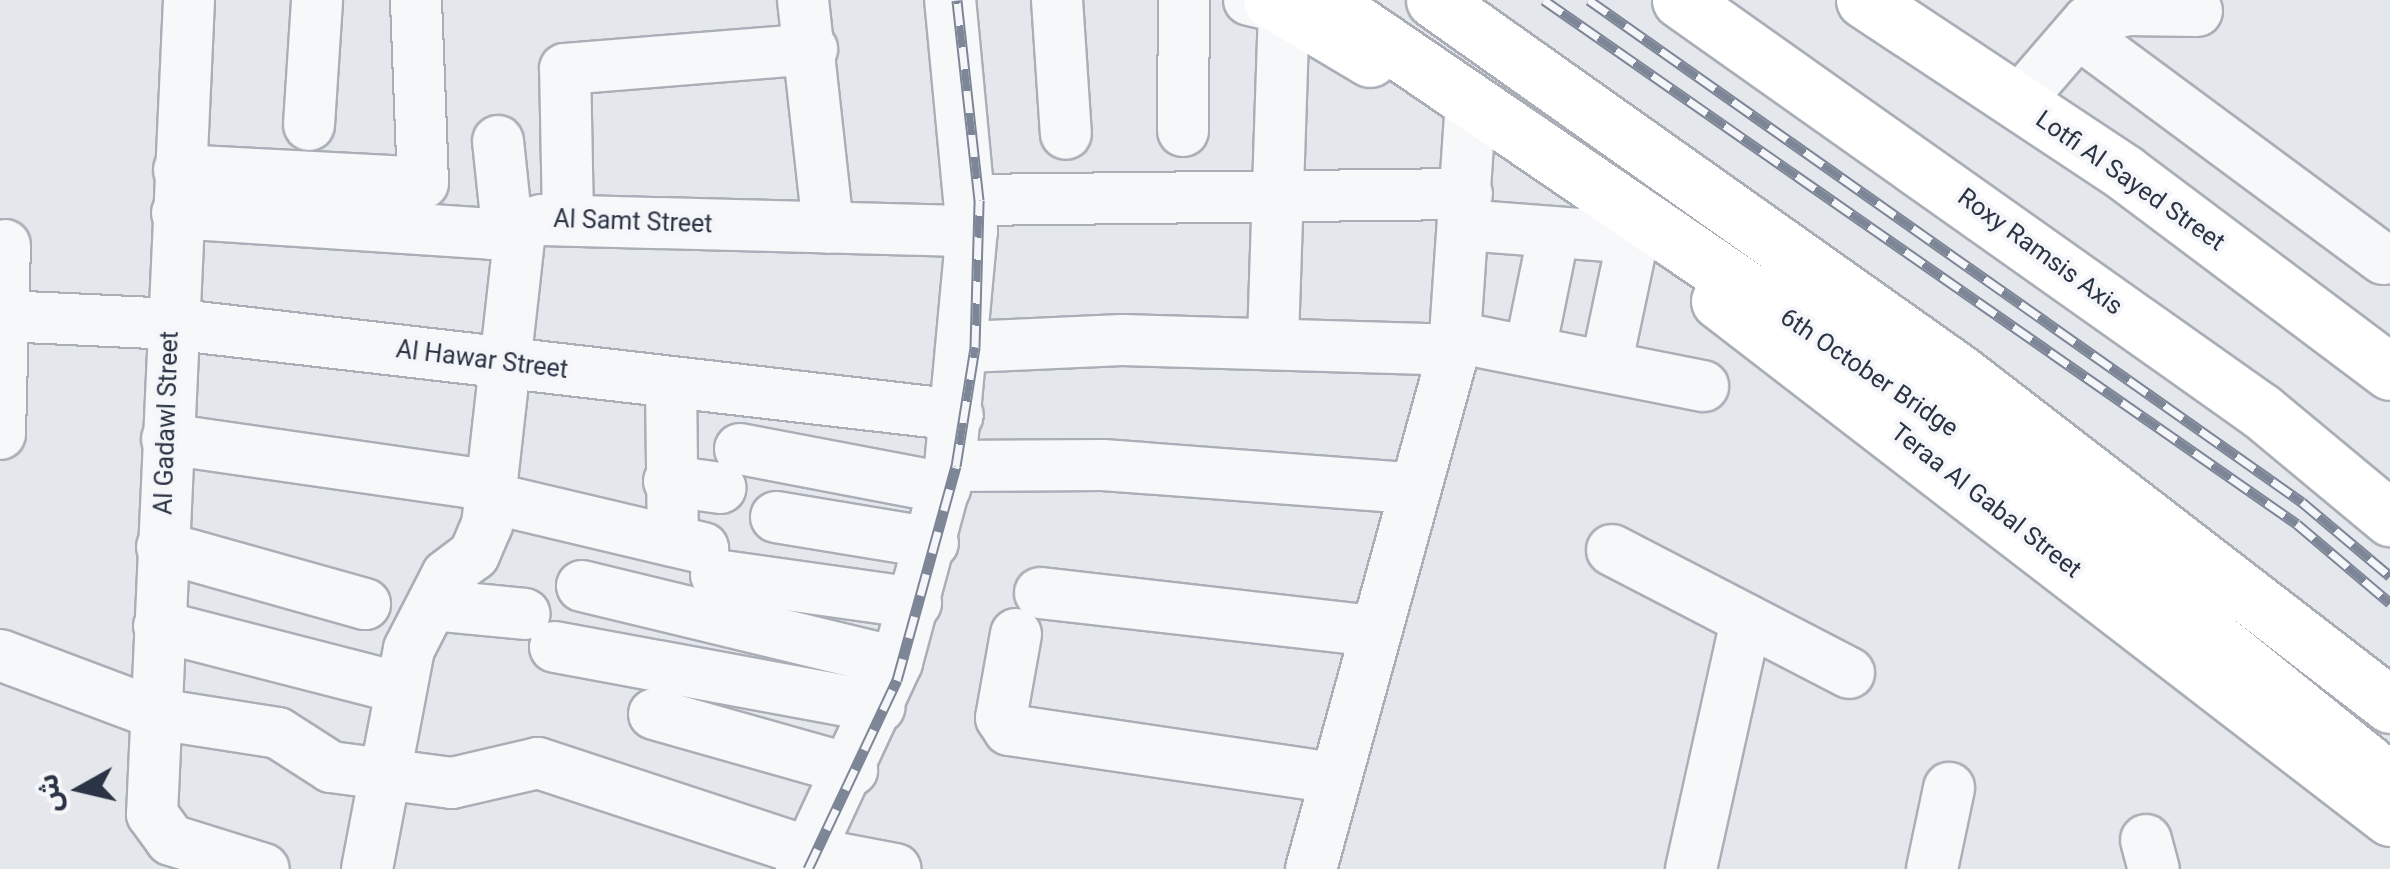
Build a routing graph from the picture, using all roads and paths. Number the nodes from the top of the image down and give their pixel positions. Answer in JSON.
{"nodes":[{"id":1,"x":189,"y":0,"type":"edge"},
{"id":2,"x":317,"y":0,"type":"edge"},
{"id":3,"x":416,"y":0,"type":"edge"},
{"id":4,"x":804,"y":0,"type":"edge"},
{"id":5,"x":950,"y":0,"type":"edge"},
{"id":6,"x":1056,"y":0,"type":"edge"},
{"id":7,"x":1184,"y":0,"type":"edge"},
{"id":8,"x":1434,"y":0,"type":"edge"},
{"id":9,"x":1680,"y":0,"type":"edge"},
{"id":10,"x":1864,"y":0,"type":"edge"},
{"id":11,"x":1282,"y":2,"type":"edge"},
{"id":12,"x":2196,"y":10,"type":"dead end"},
{"id":13,"x":2078,"y":33,"type":"junction"},
{"id":14,"x":812,"y":49,"type":"junction"},
{"id":15,"x":2018,"y":102,"type":"junction"},
{"id":16,"x":1470,"y":118,"type":"junction"},
{"id":17,"x":308,"y":124,"type":"dead end"},
{"id":18,"x":1182,"y":131,"type":"dead end"},
{"id":19,"x":1066,"y":134,"type":"dead end"},
{"id":20,"x":498,"y":141,"type":"dead end"},
{"id":21,"x":178,"y":191,"type":"junction"},
{"id":22,"x":1278,"y":196,"type":"junction"},
{"id":23,"x":1465,"y":210,"type":"junction"},
{"id":24,"x":972,"y":216,"type":"junction"},
{"id":25,"x":532,"y":223,"type":"junction"},
{"id":26,"x":828,"y":228,"type":"junction"},
{"id":27,"x":1554,"y":232,"type":"junction"},
{"id":28,"x":1634,"y":238,"type":"junction"},
{"id":29,"x":2383,"y":259,"type":"dead end"},
{"id":30,"x":4,"y":280,"type":"edge"},
{"id":31,"x":171,"y":324,"type":"junction"},
{"id":32,"x":1273,"y":341,"type":"junction"},
{"id":33,"x":1454,"y":344,"type":"junction"},
{"id":34,"x":966,"y":347,"type":"junction"},
{"id":35,"x":1530,"y":350,"type":"junction"},
{"id":36,"x":505,"y":362,"type":"junction"},
{"id":37,"x":1606,"y":366,"type":"junction"},
{"id":38,"x":2390,"y":372,"type":"edge"},
{"id":39,"x":2,"y":382,"type":"edge"},
{"id":40,"x":671,"y":384,"type":"junction"},
{"id":41,"x":1703,"y":386,"type":"dead end"},
{"id":42,"x":958,"y":414,"type":"junction"},
{"id":43,"x":0,"y":434,"type":"edge"},
{"id":44,"x":166,"y":440,"type":"junction"},
{"id":45,"x":947,"y":477,"type":"junction"},
{"id":46,"x":669,"y":481,"type":"junction"},
{"id":47,"x":1410,"y":488,"type":"junction"},
{"id":48,"x":491,"y":492,"type":"junction"},
{"id":49,"x":776,"y":517,"type":"dead end"},
{"id":50,"x":2390,"y":518,"type":"edge"},
{"id":51,"x":933,"y":543,"type":"junction"},
{"id":52,"x":162,"y":547,"type":"junction"},
{"id":53,"x":1612,"y":550,"type":"dead end"},
{"id":54,"x":697,"y":555,"type":"junction"},
{"id":55,"x":582,"y":586,"type":"dead end"},
{"id":56,"x":916,"y":603,"type":"junction"},
{"id":57,"x":365,"y":604,"type":"dead end"},
{"id":58,"x":434,"y":605,"type":"junction"},
{"id":59,"x":1746,"y":620,"type":"junction"},
{"id":60,"x":159,"y":626,"type":"junction"},
{"id":61,"x":1373,"y":630,"type":"junction"},
{"id":62,"x":0,"y":655,"type":"edge"},
{"id":63,"x":1849,"y":673,"type":"dead end"},
{"id":64,"x":888,"y":685,"type":"junction"},
{"id":65,"x":397,"y":687,"type":"junction"},
{"id":66,"x":2390,"y":705,"type":"edge"},
{"id":67,"x":157,"y":714,"type":"junction"},
{"id":68,"x":654,"y":714,"type":"dead end"},
{"id":69,"x":852,"y":770,"type":"junction"},
{"id":70,"x":382,"y":776,"type":"junction"},
{"id":71,"x":1335,"y":778,"type":"junction"},
{"id":72,"x":2390,"y":781,"type":"edge"},
{"id":73,"x":1949,"y":788,"type":"dead end"},
{"id":74,"x":2390,"y":818,"type":"edge"},
{"id":75,"x":806,"y":861,"type":"edge"},
{"id":76,"x":264,"y":869,"type":"edge"},
{"id":77,"x":367,"y":869,"type":"edge"},
{"id":78,"x":896,"y":869,"type":"edge"},
{"id":79,"x":1312,"y":869,"type":"edge"},
{"id":80,"x":1691,"y":869,"type":"edge"},
{"id":81,"x":1932,"y":869,"type":"edge"}],
"edges":[{"from":1,"to":21,"type":"street","name":"Al Gadawl Street"},
{"from":2,"to":17,"type":"street"},
{"from":3,"to":21,"type":"street"},
{"from":4,"to":14,"type":"street"},
{"from":5,"to":24,"type":"street"},
{"from":6,"to":19,"type":"street"},
{"from":7,"to":18,"type":"street"},
{"from":8,"to":66,"type":"main road","name":"6th October Bridge"},
{"from":9,"to":50,"type":"main road","name":"Roxy Ramsis Axis"},
{"from":10,"to":15,"type":"main road","name":"Lotfi Al Sayed Street"},
{"from":11,"to":16,"type":"main road","name":"Teraa Al Gabal Street"},
{"from":11,"to":22,"type":"street"},
{"from":11,"to":72,"type":"main road","name":"6th October Bridge"},
{"from":12,"to":13,"type":"street"},
{"from":13,"to":15,"type":"street"},
{"from":13,"to":29,"type":"street"},
{"from":14,"to":25,"type":"street"},
{"from":14,"to":26,"type":"street"},
{"from":15,"to":38,"type":"main road","name":"Lotfi Al Sayed Street"},
{"from":16,"to":23,"type":"street"},
{"from":16,"to":28,"type":"main road","name":"Teraa Al Gabal Street"},
{"from":20,"to":25,"type":"street"},
{"from":21,"to":25,"type":"street","name":"Al Samt Street"},
{"from":21,"to":31,"type":"street","name":"Al Gadawl Street"},
{"from":22,"to":23,"type":"street","name":"Al Samt Street"},
{"from":22,"to":24,"type":"street","name":"Al Samt Street"},
{"from":22,"to":32,"type":"street"},
{"from":23,"to":27,"type":"street","name":"Al Samt Street"},
{"from":23,"to":33,"type":"street"},
{"from":24,"to":26,"type":"street","name":"Al Samt Street"},
{"from":24,"to":34,"type":"street"},
{"from":25,"to":26,"type":"street","name":"Al Samt Street"},
{"from":25,"to":36,"type":"street"},
{"from":27,"to":28,"type":"street","name":"Al Samt Street"},
{"from":27,"to":35,"type":"street"},
{"from":28,"to":37,"type":"street"},
{"from":28,"to":74,"type":"main road","name":"Teraa Al Gabal Street"},
{"from":30,"to":31,"type":"street","name":"Al Hawar Street"},
{"from":30,"to":39,"type":"street"},
{"from":31,"to":36,"type":"street","name":"Al Hawar Street"},
{"from":31,"to":44,"type":"street","name":"Al Gadawl Street"},
{"from":32,"to":33,"type":"street"},
{"from":32,"to":34,"type":"street"},
{"from":33,"to":35,"type":"street"},
{"from":33,"to":47,"type":"street"},
{"from":34,"to":42,"type":"street"},
{"from":35,"to":37,"type":"street"},
{"from":36,"to":40,"type":"street","name":"Al Hawar Street"},
{"from":36,"to":48,"type":"street"},
{"from":37,"to":41,"type":"street"},
{"from":39,"to":43,"type":"street"},
{"from":40,"to":42,"type":"street","name":"Al Hawar Street"},
{"from":40,"to":46,"type":"street"},
{"from":42,"to":45,"type":"street"},
{"from":44,"to":48,"type":"street"},
{"from":44,"to":52,"type":"street","name":"Al Gadawl Street"},
{"from":45,"to":46,"type":"street"},
{"from":45,"to":47,"type":"street"},
{"from":45,"to":51,"type":"street"},
{"from":46,"to":54,"type":"street"},
{"from":47,"to":61,"type":"street"},
{"from":48,"to":54,"type":"street"},
{"from":48,"to":58,"type":"street"},
{"from":49,"to":51,"type":"street"},
{"from":51,"to":56,"type":"street"},
{"from":52,"to":57,"type":"street"},
{"from":52,"to":60,"type":"street","name":"Al Gadawl Street"},
{"from":53,"to":59,"type":"street"},
{"from":54,"to":56,"type":"street"},
{"from":55,"to":64,"type":"street"},
{"from":56,"to":64,"type":"street"},
{"from":58,"to":64,"type":"street"},
{"from":58,"to":65,"type":"street"},
{"from":59,"to":63,"type":"street"},
{"from":59,"to":80,"type":"street"},
{"from":60,"to":65,"type":"street"},
{"from":60,"to":67,"type":"street","name":"Al Gadawl Street"},
{"from":61,"to":71,"type":"street"},
{"from":61,"to":71,"type":"street"},
{"from":62,"to":67,"type":"street"},
{"from":64,"to":69,"type":"street"},
{"from":65,"to":70,"type":"street"},
{"from":67,"to":70,"type":"street"},
{"from":67,"to":76,"type":"street","name":"Al Gadawl Street"},
{"from":68,"to":69,"type":"street"},
{"from":69,"to":75,"type":"street"},
{"from":70,"to":75,"type":"street"},
{"from":70,"to":77,"type":"street"},
{"from":71,"to":79,"type":"street"},
{"from":73,"to":81,"type":"street"},
{"from":75,"to":78,"type":"street"}]}
